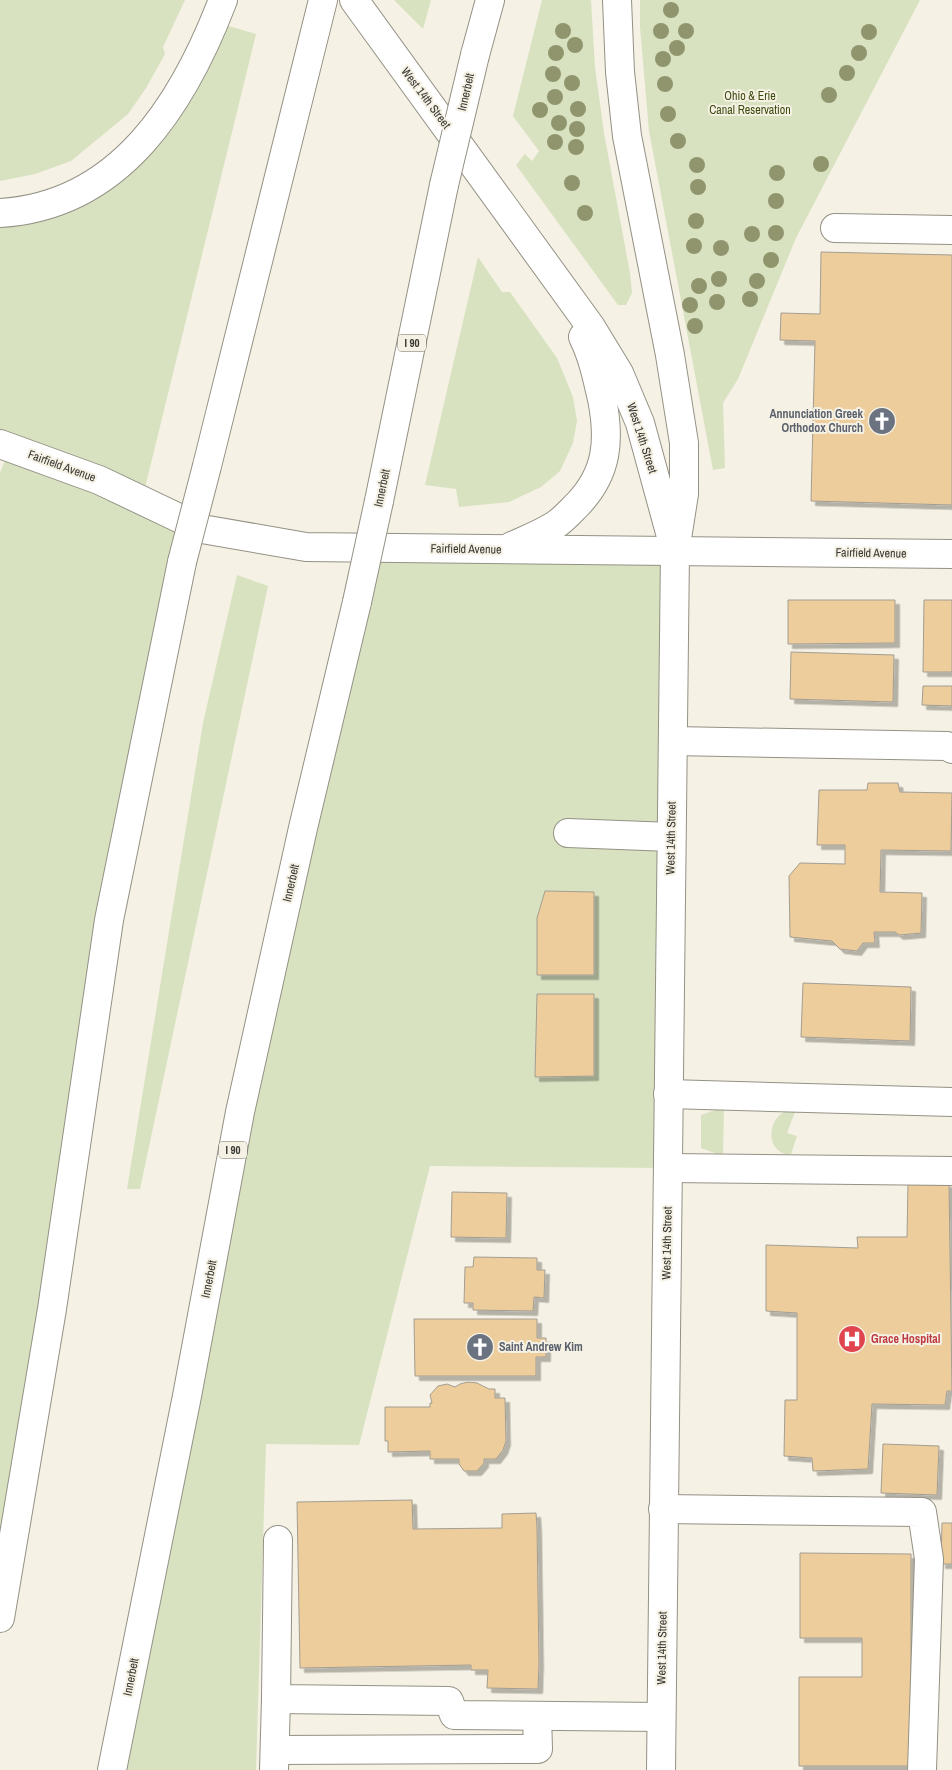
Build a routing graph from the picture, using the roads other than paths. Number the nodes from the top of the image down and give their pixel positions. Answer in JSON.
{"nodes":[{"id":1,"x":323,"y":0,"type":"edge"},
{"id":2,"x":354,"y":0,"type":"edge"},
{"id":3,"x":490,"y":0,"type":"edge"},
{"id":4,"x":617,"y":0,"type":"edge"},
{"id":5,"x":219,"y":11,"type":"edge"},
{"id":6,"x":0,"y":213,"type":"edge"},
{"id":7,"x":834,"y":228,"type":"dead end"},
{"id":8,"x":952,"y":230,"type":"edge"},
{"id":9,"x":530,"y":242,"type":"junction"},
{"id":10,"x":0,"y":444,"type":"edge"},
{"id":11,"x":504,"y":549,"type":"junction"},
{"id":12,"x":675,"y":551,"type":"junction"},
{"id":13,"x":952,"y":554,"type":"edge"},
{"id":14,"x":673,"y":741,"type":"junction"},
{"id":15,"x":952,"y":749,"type":"edge"},
{"id":16,"x":568,"y":833,"type":"dead end"},
{"id":17,"x":671,"y":837,"type":"junction"},
{"id":18,"x":668,"y":1094,"type":"junction"},
{"id":19,"x":952,"y":1102,"type":"edge"},
{"id":20,"x":668,"y":1168,"type":"junction"},
{"id":21,"x":952,"y":1171,"type":"edge"},
{"id":22,"x":663,"y":1508,"type":"junction"},
{"id":23,"x":278,"y":1540,"type":"dead end"},
{"id":24,"x":0,"y":1618,"type":"edge"},
{"id":25,"x":276,"y":1699,"type":"junction"},
{"id":26,"x":537,"y":1716,"type":"junction"},
{"id":27,"x":661,"y":1717,"type":"junction"},
{"id":28,"x":275,"y":1760,"type":"edge"},
{"id":29,"x":112,"y":1770,"type":"edge"},
{"id":30,"x":660,"y":1770,"type":"edge"},
{"id":31,"x":922,"y":1770,"type":"edge"}],
"edges":[{"from":1,"to":24,"type":"main road","bridge":true},
{"from":2,"to":9,"type":"main road","name":"West 14th Street"},
{"from":3,"to":29,"type":"main road","name":"Innerbelt","number":"I 90","bridge":true},
{"from":4,"to":12,"type":"main road"},
{"from":5,"to":6,"type":"main road"},
{"from":7,"to":8,"type":"main road"},
{"from":9,"to":11,"type":"main road"},
{"from":9,"to":12,"type":"main road","name":"West 14th Street"},
{"from":10,"to":11,"type":"main road","name":"Fairfield Avenue"},
{"from":11,"to":12,"type":"main road","name":"Fairfield Avenue"},
{"from":12,"to":13,"type":"main road","name":"Fairfield Avenue"},
{"from":12,"to":14,"type":"main road","name":"West 14th Street"},
{"from":14,"to":15,"type":"main road"},
{"from":14,"to":17,"type":"main road","name":"West 14th Street"},
{"from":16,"to":17,"type":"main road"},
{"from":17,"to":18,"type":"main road","name":"West 14th Street"},
{"from":18,"to":19,"type":"main road"},
{"from":18,"to":20,"type":"main road","name":"West 14th Street"},
{"from":20,"to":21,"type":"main road"},
{"from":20,"to":22,"type":"main road","name":"West 14th Street"},
{"from":22,"to":27,"type":"main road","name":"West 14th Street"},
{"from":22,"to":31,"type":"main road"},
{"from":23,"to":25,"type":"main road"},
{"from":25,"to":26,"type":"main road"},
{"from":25,"to":28,"type":"main road"},
{"from":26,"to":27,"type":"main road"},
{"from":26,"to":28,"type":"main road"},
{"from":27,"to":30,"type":"main road","name":"West 14th Street"}]}
